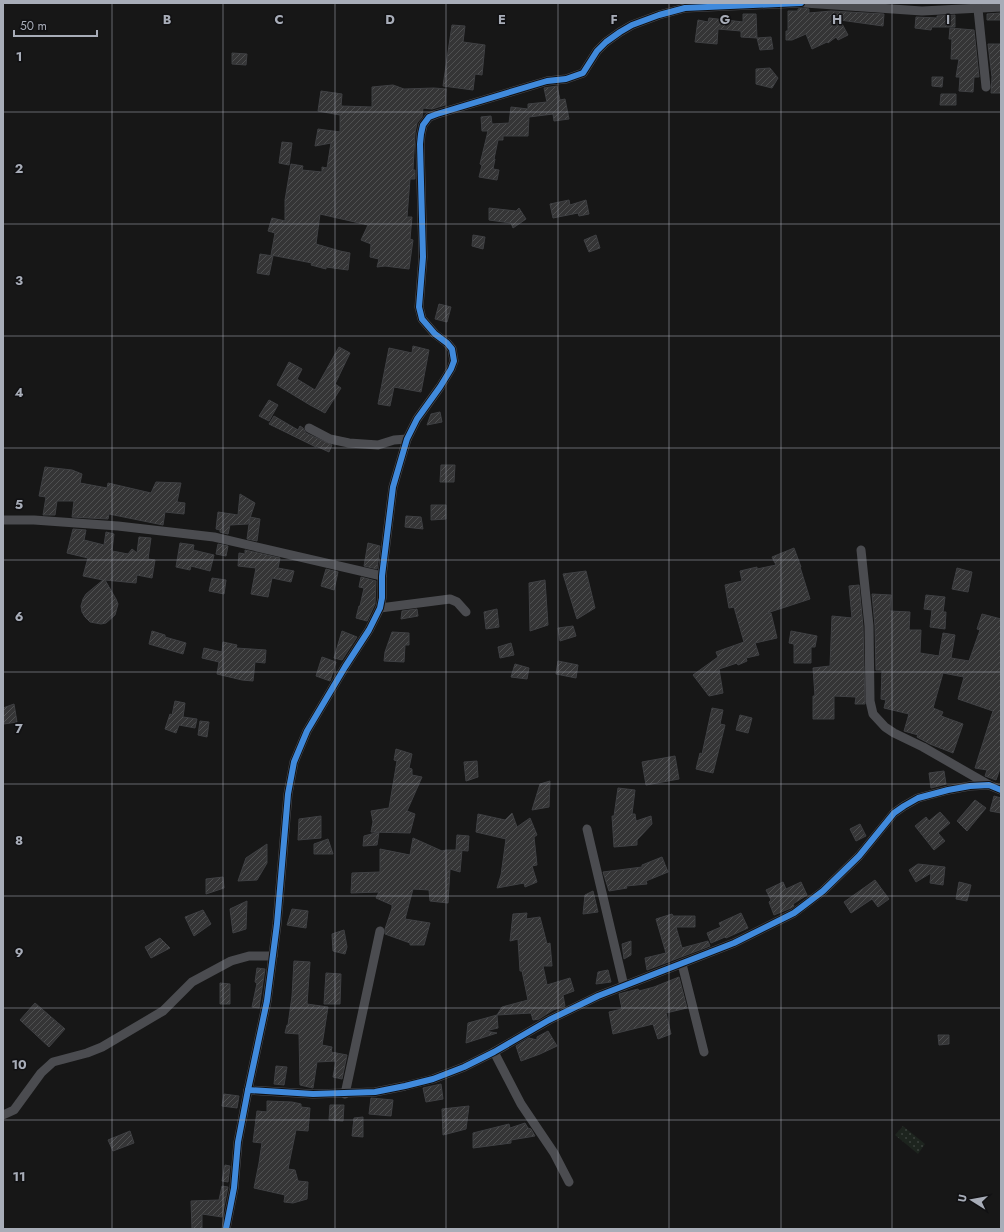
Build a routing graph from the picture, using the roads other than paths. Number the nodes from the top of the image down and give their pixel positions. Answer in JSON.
{"nodes":[{"id":1,"x":801,"y":3,"type":"edge"},
{"id":2,"x":805,"y":3,"type":"edge"},
{"id":3,"x":724,"y":4,"type":"edge"},
{"id":4,"x":1001,"y":7,"type":"edge"},
{"id":5,"x":978,"y":8,"type":"junction"},
{"id":6,"x":986,"y":86,"type":"dead end"},
{"id":7,"x":308,"y":428,"type":"dead end"},
{"id":8,"x":407,"y":439,"type":"junction"},
{"id":9,"x":3,"y":520,"type":"edge"},
{"id":10,"x":861,"y":550,"type":"dead end"},
{"id":11,"x":382,"y":576,"type":"junction"},
{"id":12,"x":380,"y":608,"type":"junction"},
{"id":13,"x":466,"y":612,"type":"dead end"},
{"id":14,"x":989,"y":785,"type":"junction"},
{"id":15,"x":1001,"y":790,"type":"edge"},
{"id":16,"x":587,"y":829,"type":"dead end"},
{"id":17,"x":380,"y":931,"type":"dead end"},
{"id":18,"x":273,"y":956,"type":"junction"},
{"id":19,"x":682,"y":964,"type":"junction"},
{"id":20,"x":624,"y":986,"type":"junction"},
{"id":21,"x":494,"y":1052,"type":"junction"},
{"id":22,"x":704,"y":1052,"type":"dead end"},
{"id":23,"x":248,"y":1090,"type":"junction"},
{"id":24,"x":344,"y":1094,"type":"junction"},
{"id":25,"x":3,"y":1115,"type":"edge"},
{"id":26,"x":569,"y":1182,"type":"dead end"},
{"id":27,"x":226,"y":1229,"type":"edge"}],
"edges":[{"from":1,"to":3,"type":"street"},
{"from":2,"to":5,"type":"street"},
{"from":3,"to":8,"type":"street"},
{"from":4,"to":5,"type":"street"},
{"from":5,"to":6,"type":"street"},
{"from":7,"to":8,"type":"street"},
{"from":8,"to":11,"type":"street"},
{"from":9,"to":11,"type":"street"},
{"from":10,"to":14,"type":"street"},
{"from":11,"to":12,"type":"street"},
{"from":12,"to":13,"type":"street"},
{"from":12,"to":18,"type":"street"},
{"from":14,"to":15,"type":"street"},
{"from":14,"to":19,"type":"street"},
{"from":16,"to":20,"type":"street"},
{"from":17,"to":24,"type":"street"},
{"from":18,"to":23,"type":"street"},
{"from":18,"to":25,"type":"street"},
{"from":19,"to":20,"type":"street"},
{"from":19,"to":22,"type":"street"},
{"from":20,"to":21,"type":"street"},
{"from":21,"to":24,"type":"street"},
{"from":21,"to":26,"type":"street"},
{"from":23,"to":24,"type":"street"},
{"from":23,"to":27,"type":"street"}]}
